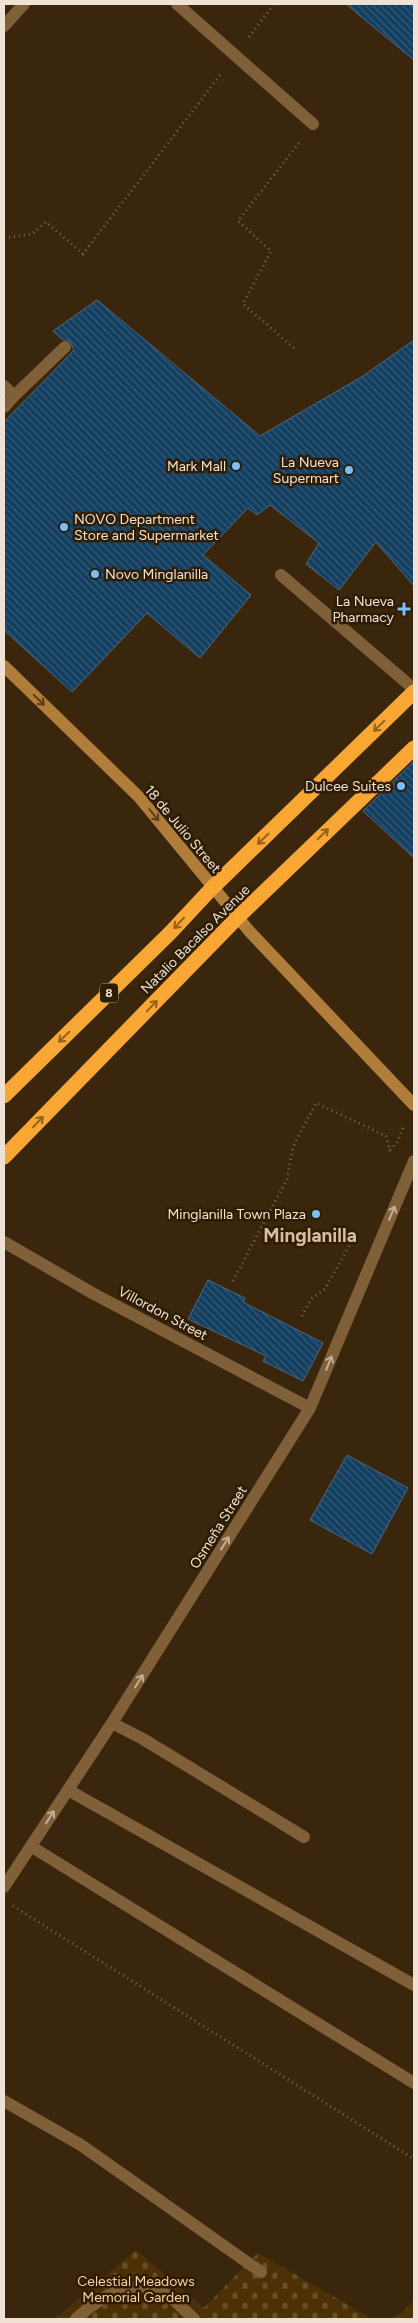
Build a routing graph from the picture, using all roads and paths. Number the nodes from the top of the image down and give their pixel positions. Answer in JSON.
{"nodes":[{"id":1,"x":24,"y":4,"type":"edge"},
{"id":2,"x":178,"y":4,"type":"edge"},
{"id":3,"x":274,"y":4,"type":"edge"},
{"id":4,"x":4,"y":26,"type":"edge"},
{"id":5,"x":236,"y":55,"type":"junction"},
{"id":6,"x":313,"y":124,"type":"joint"},
{"id":7,"x":4,"y":238,"type":"edge"},
{"id":8,"x":65,"y":347,"type":"dead end"},
{"id":9,"x":294,"y":348,"type":"dead end"},
{"id":10,"x":4,"y":386,"type":"edge"},
{"id":11,"x":14,"y":396,"type":"junction"},
{"id":12,"x":4,"y":407,"type":"edge"},
{"id":13,"x":281,"y":575,"type":"dead end"},
{"id":14,"x":4,"y":666,"type":"edge"},
{"id":15,"x":414,"y":690,"type":"edge"},
{"id":16,"x":414,"y":748,"type":"edge"},
{"id":17,"x":212,"y":888,"type":"junction"},
{"id":18,"x":238,"y":917,"type":"junction"},
{"id":19,"x":4,"y":1096,"type":"edge"},
{"id":20,"x":414,"y":1105,"type":"edge"},
{"id":21,"x":4,"y":1157,"type":"edge"},
{"id":22,"x":392,"y":1158,"type":"dead end"},
{"id":23,"x":414,"y":1161,"type":"edge"},
{"id":24,"x":362,"y":1224,"type":"dead end"},
{"id":25,"x":4,"y":1242,"type":"edge"},
{"id":26,"x":233,"y":1281,"type":"dead end"},
{"id":27,"x":302,"y":1316,"type":"dead end"},
{"id":28,"x":310,"y":1408,"type":"junction"},
{"id":29,"x":112,"y":1723,"type":"junction"},
{"id":30,"x":68,"y":1790,"type":"junction"},
{"id":31,"x":304,"y":1837,"type":"dead end"},
{"id":32,"x":32,"y":1847,"type":"junction"},
{"id":33,"x":4,"y":1887,"type":"edge"},
{"id":34,"x":12,"y":1906,"type":"dead end"},
{"id":35,"x":414,"y":1985,"type":"edge"},
{"id":36,"x":414,"y":2083,"type":"edge"},
{"id":37,"x":4,"y":2101,"type":"edge"},
{"id":38,"x":414,"y":2160,"type":"edge"},
{"id":39,"x":262,"y":2272,"type":"dead end"},
{"id":40,"x":76,"y":2319,"type":"edge"},
{"id":41,"x":194,"y":2319,"type":"edge"}],
"edges":[{"from":1,"to":4,"type":"street"},
{"from":2,"to":5,"type":"street"},
{"from":3,"to":5,"type":"path"},
{"from":5,"to":6,"type":"street"},
{"from":5,"to":7,"type":"path"},
{"from":6,"to":9,"type":"path"},
{"from":8,"to":11,"type":"street"},
{"from":10,"to":11,"type":"street"},
{"from":11,"to":12,"type":"street"},
{"from":13,"to":15,"type":"street"},
{"from":14,"to":17,"type":"street","name":"18 de Julio Street","one_way":true},
{"from":15,"to":17,"type":"highway","name":"Natalio Bacalso Avenue","number":"8","one_way":true},
{"from":18,"to":16,"type":"highway","name":"Natalio Bacalso Avenue","one_way":true},
{"from":17,"to":18,"type":"street","name":"18 de Julio Street"},
{"from":17,"to":19,"type":"highway","name":"Natalio Bacalso Avenue","number":"8","one_way":true},
{"from":18,"to":20,"type":"street","name":"18 de Julio Street"},
{"from":21,"to":18,"type":"highway","name":"Natalio Bacalso Avenue","one_way":true},
{"from":22,"to":26,"type":"path"},
{"from":28,"to":23,"type":"street","name":"Osmeña Street","one_way":true},
{"from":24,"to":27,"type":"path"},
{"from":25,"to":28,"type":"street","name":"Villordon Street"},
{"from":29,"to":28,"type":"street","name":"Osmeña Street","one_way":true},
{"from":29,"to":30,"type":"street","name":"Osmeña Street"},
{"from":29,"to":31,"type":"street"},
{"from":32,"to":30,"type":"street","name":"Osmeña Street","one_way":true},
{"from":30,"to":35,"type":"street"},
{"from":32,"to":33,"type":"street","name":"Osmeña Street"},
{"from":32,"to":36,"type":"street"},
{"from":34,"to":38,"type":"path"},
{"from":37,"to":39,"type":"street"},
{"from":40,"to":41,"type":"street"}]}
